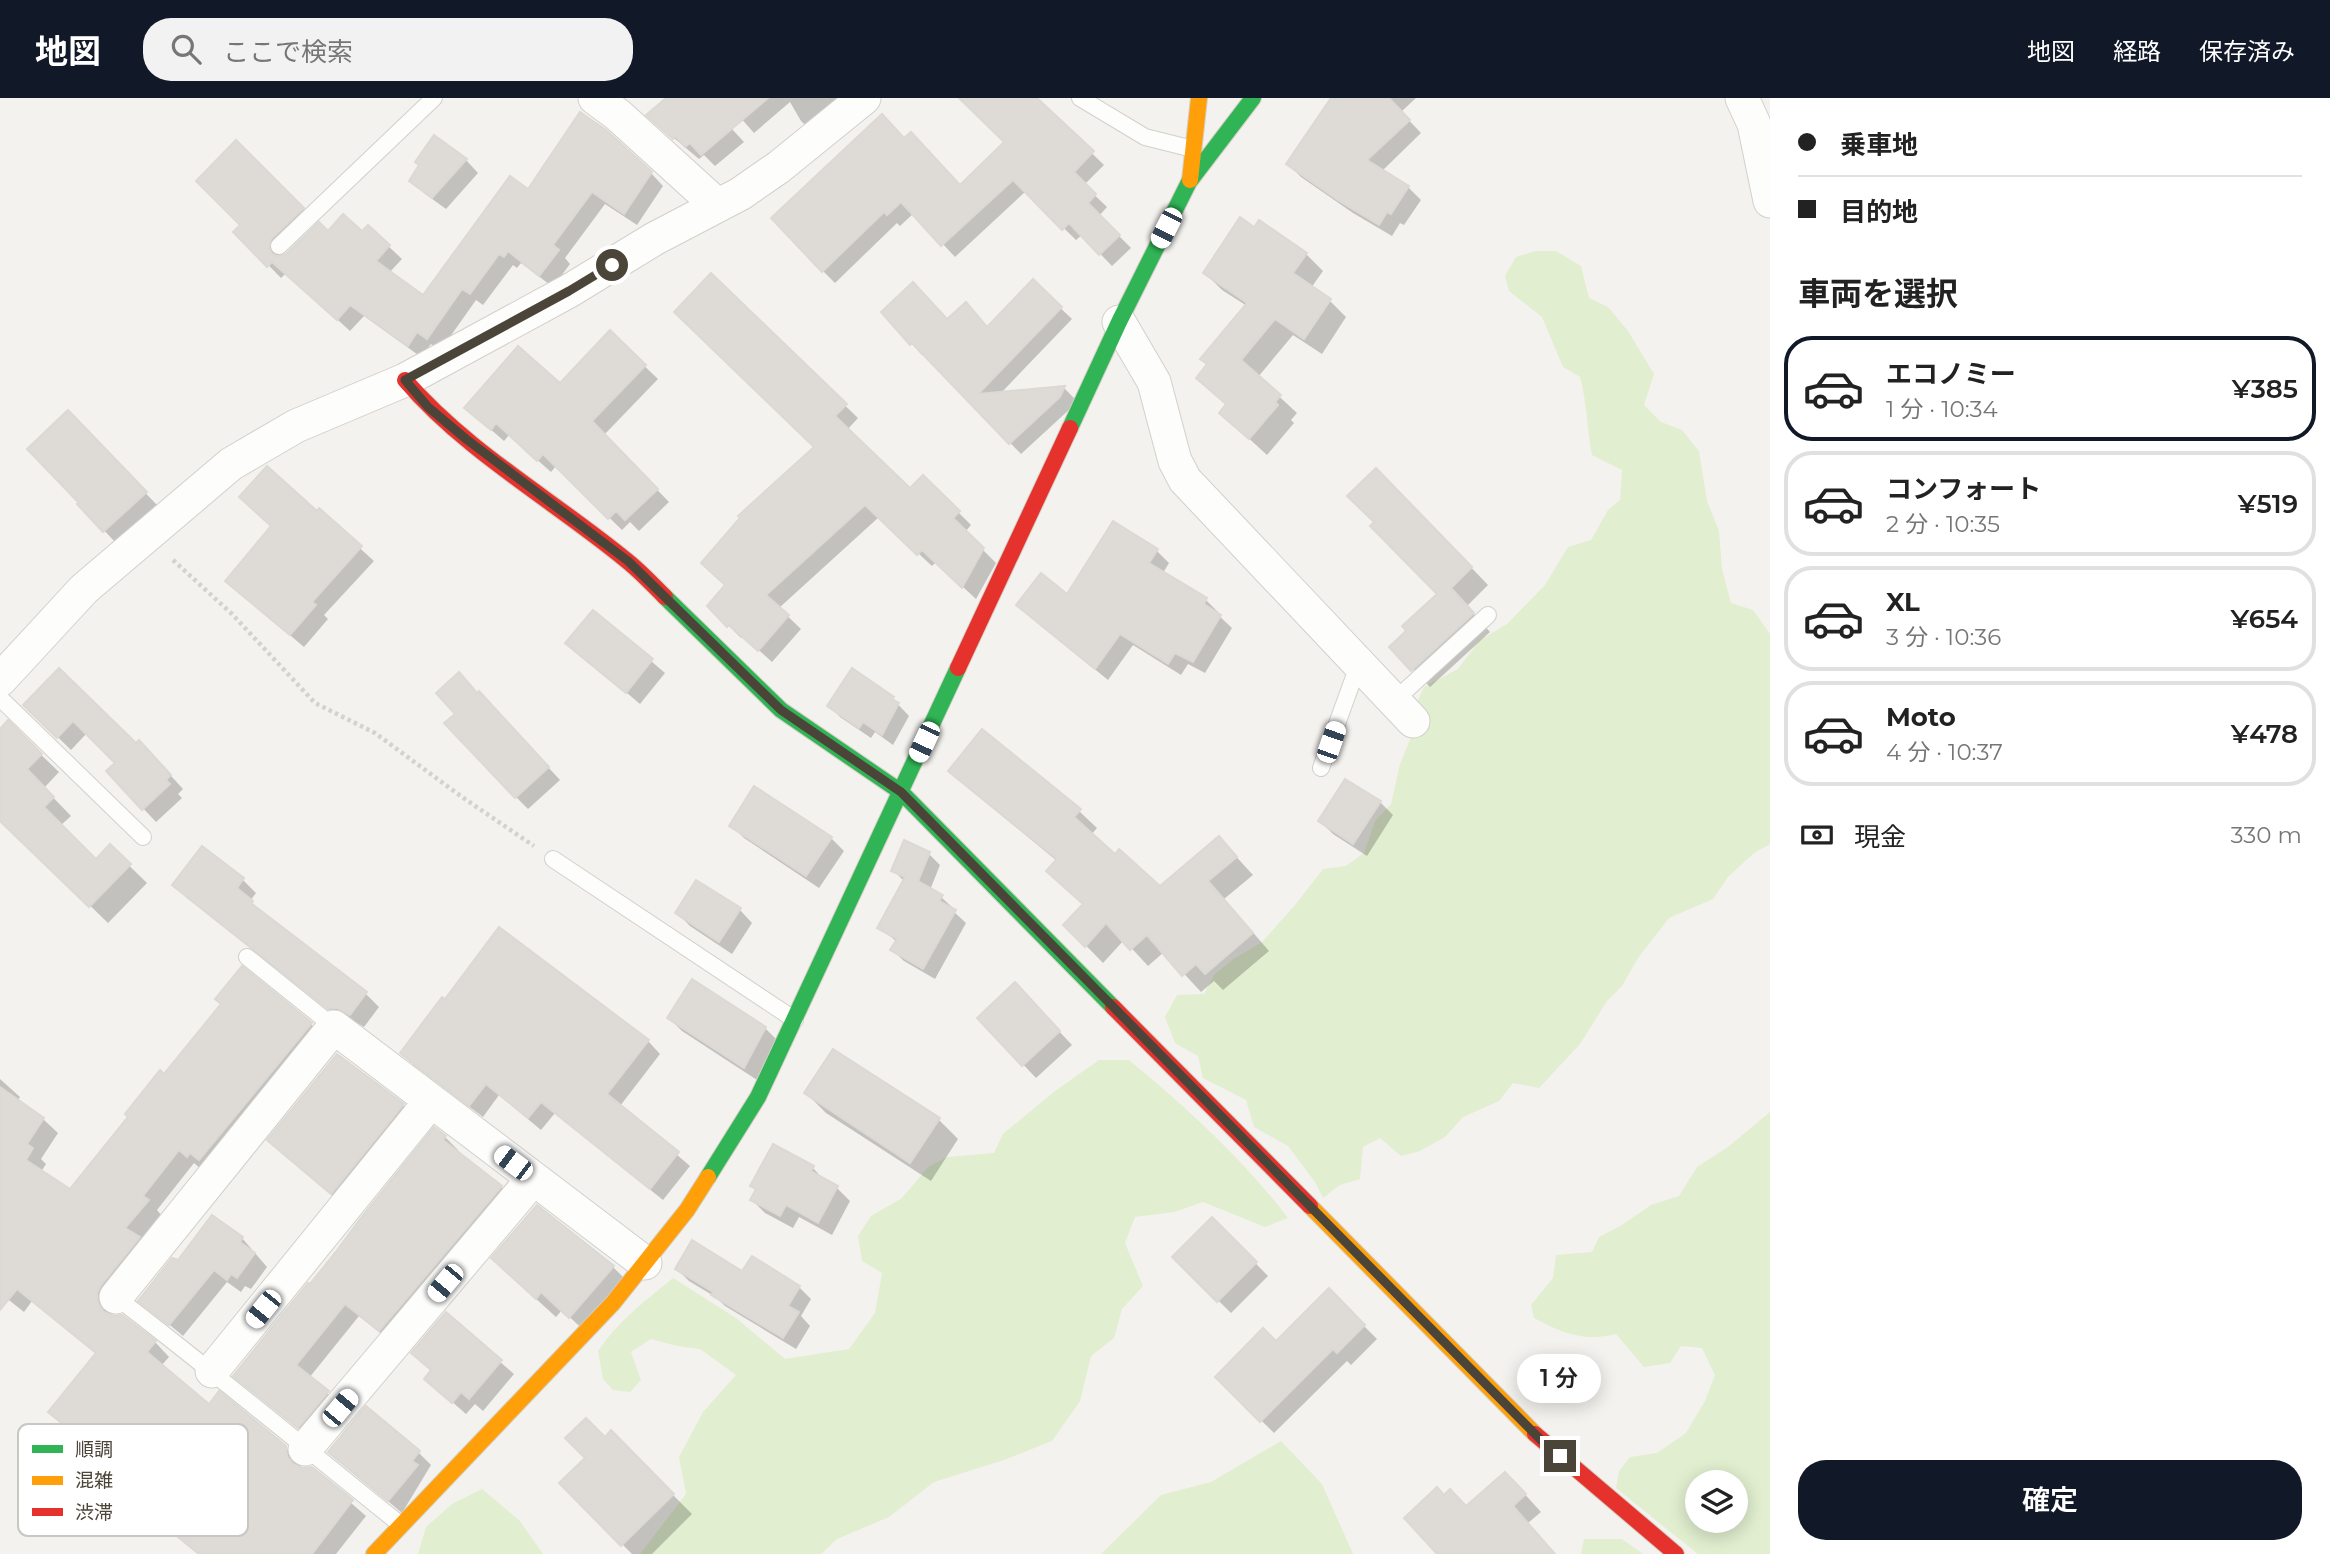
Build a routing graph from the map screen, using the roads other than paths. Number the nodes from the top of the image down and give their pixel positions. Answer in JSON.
{"nodes":[{"id":1,"x":434,"y":98,"type":"edge"},
{"id":2,"x":595,"y":98,"type":"edge"},
{"id":3,"x":864,"y":98,"type":"edge"},
{"id":4,"x":1080,"y":98,"type":"edge"},
{"id":5,"x":1199,"y":98,"type":"edge"},
{"id":6,"x":1253,"y":98,"type":"edge"},
{"id":7,"x":1742,"y":98,"type":"edge"},
{"id":8,"x":1193,"y":149,"type":"junction"},
{"id":9,"x":1189,"y":182,"type":"junction"},
{"id":10,"x":1770,"y":201,"type":"edge"},
{"id":11,"x":717,"y":205,"type":"junction"},
{"id":12,"x":279,"y":246,"type":"dead end"},
{"id":13,"x":1119,"y":322,"type":"junction"},
{"id":14,"x":405,"y":380,"type":"junction"},
{"id":15,"x":1488,"y":615,"type":"dead end"},
{"id":16,"x":1359,"y":663,"type":"junction"},
{"id":17,"x":0,"y":680,"type":"edge"},
{"id":18,"x":0,"y":698,"type":"edge"},
{"id":19,"x":1403,"y":711,"type":"joint"},
{"id":20,"x":1321,"y":768,"type":"dead end"},
{"id":21,"x":901,"y":792,"type":"junction"},
{"id":22,"x":143,"y":837,"type":"dead end"},
{"id":23,"x":552,"y":859,"type":"road end"},
{"id":24,"x":247,"y":957,"type":"dead end"},
{"id":25,"x":795,"y":1020,"type":"junction"},
{"id":26,"x":334,"y":1027,"type":"junction"},
{"id":27,"x":430,"y":1101,"type":"junction"},
{"id":28,"x":533,"y":1179,"type":"junction"},
{"id":29,"x":645,"y":1263,"type":"junction"},
{"id":30,"x":116,"y":1297,"type":"joint"},
{"id":31,"x":212,"y":1371,"type":"junction"},
{"id":32,"x":305,"y":1449,"type":"junction"},
{"id":33,"x":401,"y":1525,"type":"junction"},
{"id":34,"x":374,"y":1554,"type":"edge"},
{"id":35,"x":1676,"y":1554,"type":"edge"}],
"edges":[{"from":1,"to":12,"type":"lane"},
{"from":2,"to":11,"type":"street"},
{"from":3,"to":11,"type":"street"},
{"from":4,"to":8,"type":"lane"},
{"from":5,"to":8,"type":"street"},
{"from":6,"to":9,"type":"street"},
{"from":7,"to":10,"type":"street"},
{"from":8,"to":9,"type":"street"},
{"from":9,"to":13,"type":"street"},
{"from":11,"to":14,"type":"street"},
{"from":13,"to":16,"type":"street"},
{"from":13,"to":21,"type":"street"},
{"from":14,"to":17,"type":"street"},
{"from":14,"to":21,"type":"street"},
{"from":15,"to":19,"type":"lane"},
{"from":16,"to":19,"type":"street"},
{"from":16,"to":20,"type":"lane"},
{"from":18,"to":22,"type":"lane"},
{"from":21,"to":25,"type":"street"},
{"from":21,"to":35,"type":"street"},
{"from":23,"to":25,"type":"lane"},
{"from":24,"to":26,"type":"lane"},
{"from":25,"to":29,"type":"street"},
{"from":26,"to":27,"type":"street"},
{"from":26,"to":30,"type":"street"},
{"from":27,"to":28,"type":"street"},
{"from":27,"to":31,"type":"street"},
{"from":28,"to":29,"type":"street"},
{"from":28,"to":32,"type":"street"},
{"from":29,"to":33,"type":"street"},
{"from":30,"to":31,"type":"lane"},
{"from":31,"to":32,"type":"lane"},
{"from":32,"to":33,"type":"lane"},
{"from":33,"to":34,"type":"street"}]}
